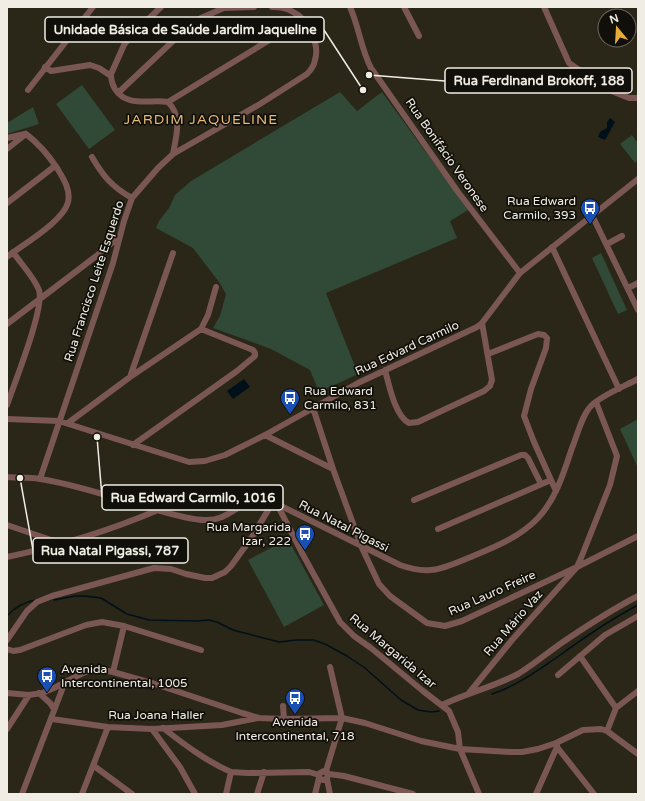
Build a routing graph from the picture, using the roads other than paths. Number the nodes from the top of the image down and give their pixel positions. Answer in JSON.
{"nodes":[{"id":1,"x":93,"y":7,"type":"edge"},
{"id":2,"x":160,"y":7,"type":"edge"},
{"id":3,"x":254,"y":7,"type":"edge"},
{"id":4,"x":272,"y":7,"type":"edge"},
{"id":5,"x":350,"y":7,"type":"edge"},
{"id":6,"x":404,"y":7,"type":"edge"},
{"id":7,"x":544,"y":7,"type":"edge"},
{"id":8,"x":225,"y":8,"type":"edge"},
{"id":9,"x":302,"y":20,"type":"junction"},
{"id":10,"x":419,"y":36,"type":"dead end"},
{"id":11,"x":45,"y":67,"type":"junction"},
{"id":12,"x":111,"y":76,"type":"junction"},
{"id":13,"x":28,"y":90,"type":"dead end"},
{"id":14,"x":118,"y":93,"type":"junction"},
{"id":15,"x":638,"y":98,"type":"edge"},
{"id":16,"x":168,"y":102,"type":"junction"},
{"id":17,"x":26,"y":134,"type":"junction"},
{"id":18,"x":7,"y":138,"type":"edge"},
{"id":19,"x":7,"y":149,"type":"edge"},
{"id":20,"x":173,"y":154,"type":"junction"},
{"id":21,"x":92,"y":157,"type":"dead end"},
{"id":22,"x":55,"y":166,"type":"junction"},
{"id":23,"x":638,"y":180,"type":"edge"},
{"id":24,"x":132,"y":198,"type":"junction"},
{"id":25,"x":7,"y":203,"type":"edge"},
{"id":26,"x":592,"y":215,"type":"junction"},
{"id":27,"x":622,"y":236,"type":"dead end"},
{"id":28,"x":119,"y":237,"type":"junction"},
{"id":29,"x":607,"y":244,"type":"junction"},
{"id":30,"x":552,"y":247,"type":"junction"},
{"id":31,"x":13,"y":252,"type":"junction"},
{"id":32,"x":173,"y":253,"type":"dead end"},
{"id":33,"x":7,"y":256,"type":"edge"},
{"id":34,"x":520,"y":273,"type":"junction"},
{"id":35,"x":638,"y":283,"type":"edge"},
{"id":36,"x":216,"y":287,"type":"dead end"},
{"id":37,"x":628,"y":288,"type":"junction"},
{"id":38,"x":40,"y":299,"type":"junction"},
{"id":39,"x":638,"y":310,"type":"edge"},
{"id":40,"x":482,"y":323,"type":"junction"},
{"id":41,"x":7,"y":324,"type":"edge"},
{"id":42,"x":201,"y":329,"type":"junction"},
{"id":43,"x":488,"y":354,"type":"junction"},
{"id":44,"x":385,"y":370,"type":"junction"},
{"id":45,"x":130,"y":377,"type":"junction"},
{"id":46,"x":638,"y":379,"type":"edge"},
{"id":47,"x":619,"y":389,"type":"junction"},
{"id":48,"x":596,"y":402,"type":"junction"},
{"id":49,"x":7,"y":405,"type":"edge"},
{"id":50,"x":313,"y":408,"type":"junction"},
{"id":51,"x":7,"y":419,"type":"edge"},
{"id":52,"x":59,"y":421,"type":"junction"},
{"id":53,"x":68,"y":423,"type":"junction"},
{"id":54,"x":265,"y":435,"type":"junction"},
{"id":55,"x":133,"y":445,"type":"junction"},
{"id":56,"x":333,"y":469,"type":"junction"},
{"id":57,"x":7,"y":477,"type":"edge"},
{"id":58,"x":40,"y":479,"type":"junction"},
{"id":59,"x":551,"y":480,"type":"junction"},
{"id":60,"x":541,"y":484,"type":"junction"},
{"id":61,"x":556,"y":490,"type":"junction"},
{"id":62,"x":414,"y":500,"type":"dead end"},
{"id":63,"x":275,"y":503,"type":"junction"},
{"id":64,"x":158,"y":510,"type":"junction"},
{"id":65,"x":7,"y":525,"type":"edge"},
{"id":66,"x":438,"y":529,"type":"dead end"},
{"id":67,"x":638,"y":536,"type":"edge"},
{"id":68,"x":62,"y":544,"type":"junction"},
{"id":69,"x":362,"y":548,"type":"junction"},
{"id":70,"x":7,"y":557,"type":"edge"},
{"id":71,"x":577,"y":567,"type":"junction"},
{"id":72,"x":638,"y":596,"type":"edge"},
{"id":73,"x":638,"y":616,"type":"edge"},
{"id":74,"x":124,"y":626,"type":"junction"},
{"id":75,"x":7,"y":640,"type":"edge"},
{"id":76,"x":7,"y":650,"type":"edge"},
{"id":77,"x":201,"y":650,"type":"dead end"},
{"id":78,"x":580,"y":656,"type":"junction"},
{"id":79,"x":330,"y":667,"type":"dead end"},
{"id":80,"x":113,"y":672,"type":"junction"},
{"id":81,"x":558,"y":675,"type":"dead end"},
{"id":82,"x":65,"y":682,"type":"junction"},
{"id":83,"x":57,"y":687,"type":"junction"},
{"id":84,"x":638,"y":691,"type":"edge"},
{"id":85,"x":7,"y":693,"type":"edge"},
{"id":86,"x":39,"y":693,"type":"junction"},
{"id":87,"x":469,"y":693,"type":"junction"},
{"id":88,"x":29,"y":695,"type":"junction"},
{"id":89,"x":60,"y":697,"type":"junction"},
{"id":90,"x":442,"y":705,"type":"junction"},
{"id":91,"x":283,"y":706,"type":"dead end"},
{"id":92,"x":616,"y":708,"type":"junction"},
{"id":93,"x":54,"y":709,"type":"junction"},
{"id":94,"x":260,"y":718,"type":"junction"},
{"id":95,"x":342,"y":718,"type":"junction"},
{"id":96,"x":52,"y":719,"type":"junction"},
{"id":97,"x":284,"y":719,"type":"junction"},
{"id":98,"x":108,"y":727,"type":"junction"},
{"id":99,"x":162,"y":728,"type":"junction"},
{"id":100,"x":7,"y":729,"type":"edge"},
{"id":101,"x":152,"y":729,"type":"junction"},
{"id":102,"x":607,"y":732,"type":"junction"},
{"id":103,"x":557,"y":745,"type":"junction"},
{"id":104,"x":460,"y":749,"type":"junction"},
{"id":105,"x":638,"y":754,"type":"edge"},
{"id":106,"x":94,"y":766,"type":"junction"},
{"id":107,"x":231,"y":772,"type":"junction"},
{"id":108,"x":264,"y":772,"type":"junction"},
{"id":109,"x":327,"y":775,"type":"junction"},
{"id":110,"x":319,"y":776,"type":"junction"},
{"id":111,"x":22,"y":794,"type":"edge"},
{"id":112,"x":82,"y":794,"type":"edge"},
{"id":113,"x":132,"y":794,"type":"edge"},
{"id":114,"x":195,"y":794,"type":"edge"},
{"id":115,"x":226,"y":794,"type":"edge"},
{"id":116,"x":257,"y":794,"type":"edge"},
{"id":117,"x":315,"y":794,"type":"edge"},
{"id":118,"x":330,"y":794,"type":"edge"},
{"id":119,"x":413,"y":794,"type":"edge"},
{"id":120,"x":479,"y":794,"type":"edge"},
{"id":121,"x":536,"y":794,"type":"edge"},
{"id":122,"x":594,"y":794,"type":"edge"}],
"edges":[{"from":1,"to":11,"type":"street"},
{"from":2,"to":12,"type":"street"},
{"from":3,"to":8,"type":"street"},
{"from":4,"to":9,"type":"street"},
{"from":5,"to":34,"type":"street","name":"Rua Bonifácio Veronese"},
{"from":6,"to":10,"type":"street"},
{"from":7,"to":15,"type":"street"},
{"from":8,"to":14,"type":"street"},
{"from":9,"to":16,"type":"street"},
{"from":9,"to":20,"type":"street","name":"Rua Francisco Leite Esquerdo"},
{"from":11,"to":12,"type":"street"},
{"from":11,"to":13,"type":"street"},
{"from":12,"to":14,"type":"street"},
{"from":14,"to":16,"type":"street"},
{"from":16,"to":20,"type":"street"},
{"from":17,"to":18,"type":"street"},
{"from":17,"to":19,"type":"street"},
{"from":17,"to":22,"type":"street"},
{"from":20,"to":24,"type":"street","name":"Rua Francisco Leite Esquerdo"},
{"from":21,"to":24,"type":"street"},
{"from":22,"to":25,"type":"street"},
{"from":22,"to":31,"type":"street"},
{"from":23,"to":26,"type":"street","name":"Rua Edvard Carmilo"},
{"from":24,"to":28,"type":"street","name":"Rua Francisco Leite Esquerdo"},
{"from":26,"to":29,"type":"street"},
{"from":26,"to":30,"type":"street","name":"Rua Edvard Carmilo"},
{"from":27,"to":29,"type":"street"},
{"from":28,"to":38,"type":"street"},
{"from":28,"to":52,"type":"street","name":"Rua Francisco Leite Esquerdo"},
{"from":29,"to":37,"type":"street"},
{"from":30,"to":34,"type":"street","name":"Rua Edvard Carmilo"},
{"from":30,"to":47,"type":"street"},
{"from":31,"to":33,"type":"street"},
{"from":31,"to":38,"type":"street"},
{"from":32,"to":45,"type":"street"},
{"from":34,"to":40,"type":"street","name":"Rua Edvard Carmilo"},
{"from":35,"to":37,"type":"street"},
{"from":36,"to":42,"type":"street"},
{"from":37,"to":39,"type":"street"},
{"from":38,"to":41,"type":"street"},
{"from":38,"to":49,"type":"street"},
{"from":40,"to":43,"type":"street"},
{"from":40,"to":44,"type":"street","name":"Rua Edvard Carmilo"},
{"from":42,"to":45,"type":"street"},
{"from":42,"to":55,"type":"street"},
{"from":43,"to":44,"type":"street"},
{"from":43,"to":59,"type":"street"},
{"from":44,"to":50,"type":"street","name":"Rua Edvard Carmilo"},
{"from":45,"to":53,"type":"street"},
{"from":46,"to":47,"type":"street"},
{"from":47,"to":48,"type":"street"},
{"from":48,"to":61,"type":"street","name":"Rua Natal Pigassi"},
{"from":48,"to":71,"type":"street","name":"Rua Mário Vaz"},
{"from":50,"to":54,"type":"street","name":"Rua Edvard Carmilo"},
{"from":50,"to":56,"type":"street","name":"Rua Lauro Freire"},
{"from":51,"to":52,"type":"street","name":"Rua Edvard Carmilo"},
{"from":52,"to":53,"type":"street","name":"Rua Edvard Carmilo"},
{"from":52,"to":58,"type":"street","name":"Rua Francisco Leite Esquerdo"},
{"from":53,"to":55,"type":"street","name":"Rua Edvard Carmilo"},
{"from":54,"to":55,"type":"street","name":"Rua Edvard Carmilo"},
{"from":54,"to":56,"type":"street"},
{"from":56,"to":69,"type":"street","name":"Rua Lauro Freire"},
{"from":57,"to":58,"type":"street","name":"Rua Natal Pigassi"},
{"from":58,"to":64,"type":"street","name":"Rua Natal Pigassi"},
{"from":59,"to":60,"type":"street"},
{"from":59,"to":61,"type":"street"},
{"from":60,"to":62,"type":"street"},
{"from":60,"to":66,"type":"street"},
{"from":61,"to":69,"type":"street","name":"Rua Natal Pigassi"},
{"from":63,"to":64,"type":"street","name":"Rua Natal Pigassi"},
{"from":63,"to":69,"type":"street","name":"Rua Natal Pigassi"},
{"from":63,"to":75,"type":"street"},
{"from":63,"to":90,"type":"street","name":"Rua Margarida Izar"},
{"from":64,"to":68,"type":"street"},
{"from":65,"to":68,"type":"street"},
{"from":67,"to":71,"type":"street","name":"Rua Lauro Freire"},
{"from":68,"to":70,"type":"street"},
{"from":69,"to":71,"type":"street","name":"Rua Lauro Freire"},
{"from":71,"to":87,"type":"street","name":"Rua Mário Vaz"},
{"from":72,"to":87,"type":"street"},
{"from":73,"to":78,"type":"street"},
{"from":74,"to":76,"type":"street"},
{"from":74,"to":77,"type":"street"},
{"from":74,"to":80,"type":"street"},
{"from":78,"to":81,"type":"street"},
{"from":78,"to":92,"type":"street"},
{"from":79,"to":95,"type":"street"},
{"from":80,"to":82,"type":"street"},
{"from":80,"to":94,"type":"street"},
{"from":82,"to":83,"type":"street"},
{"from":82,"to":89,"type":"street"},
{"from":83,"to":86,"type":"street"},
{"from":83,"to":89,"type":"street"},
{"from":84,"to":92,"type":"street"},
{"from":85,"to":88,"type":"street"},
{"from":86,"to":88,"type":"street"},
{"from":86,"to":93,"type":"street"},
{"from":87,"to":90,"type":"street"},
{"from":88,"to":100,"type":"street"},
{"from":89,"to":93,"type":"street"},
{"from":90,"to":104,"type":"street","name":"Rua Margarida Izar"},
{"from":91,"to":97,"type":"street"},
{"from":92,"to":102,"type":"street"},
{"from":93,"to":96,"type":"street"},
{"from":94,"to":97,"type":"street"},
{"from":94,"to":99,"type":"street","name":"Rua Joana Haller"},
{"from":95,"to":97,"type":"street"},
{"from":95,"to":104,"type":"street"},
{"from":95,"to":109,"type":"street"},
{"from":96,"to":98,"type":"street","name":"Rua Joana Haller"},
{"from":96,"to":111,"type":"street"},
{"from":98,"to":101,"type":"street","name":"Rua Joana Haller"},
{"from":98,"to":106,"type":"street"},
{"from":99,"to":101,"type":"street","name":"Rua Joana Haller"},
{"from":99,"to":107,"type":"street"},
{"from":101,"to":114,"type":"street"},
{"from":102,"to":103,"type":"street"},
{"from":102,"to":105,"type":"street"},
{"from":103,"to":104,"type":"street"},
{"from":103,"to":121,"type":"street"},
{"from":103,"to":122,"type":"street"},
{"from":104,"to":120,"type":"street","name":"Rua Margarida Izar"},
{"from":106,"to":112,"type":"street"},
{"from":106,"to":113,"type":"street"},
{"from":107,"to":108,"type":"street"},
{"from":107,"to":115,"type":"street"},
{"from":108,"to":110,"type":"street"},
{"from":108,"to":116,"type":"street"},
{"from":109,"to":110,"type":"street"},
{"from":109,"to":118,"type":"street"},
{"from":109,"to":119,"type":"street"},
{"from":110,"to":117,"type":"street"}]}
